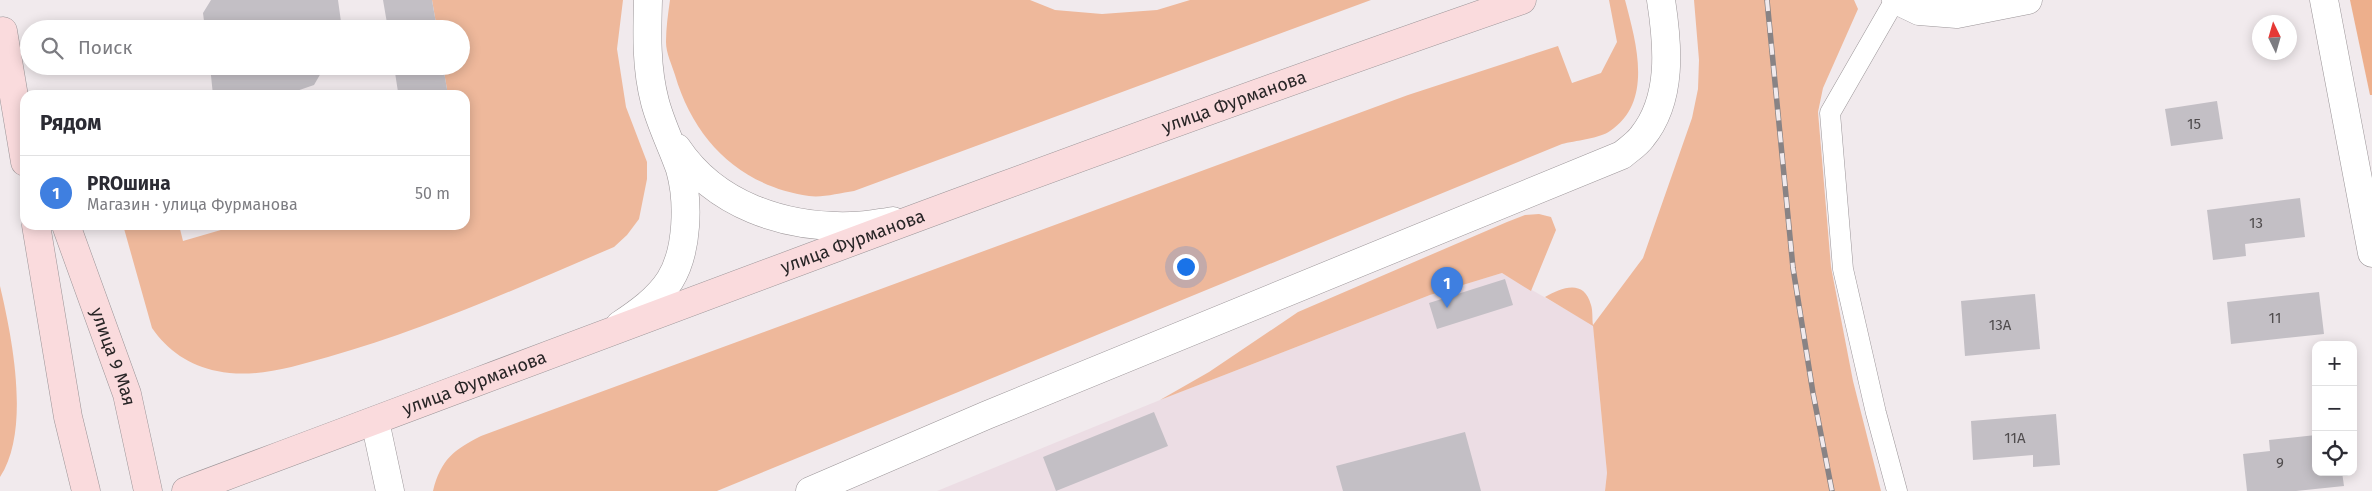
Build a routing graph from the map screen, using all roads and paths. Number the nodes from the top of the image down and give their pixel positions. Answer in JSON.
{"nodes":[{"id":1,"x":648,"y":0,"type":"edge"},
{"id":2,"x":1522,"y":0,"type":"edge"},
{"id":3,"x":1661,"y":0,"type":"edge"},
{"id":4,"x":1895,"y":0,"type":"edge"},
{"id":5,"x":2028,"y":0,"type":"edge"},
{"id":6,"x":2324,"y":0,"type":"edge"},
{"id":7,"x":1,"y":26,"type":"edge"},
{"id":8,"x":21,"y":90,"type":"edge"},
{"id":9,"x":663,"y":128,"type":"junction"},
{"id":10,"x":20,"y":134,"type":"edge"},
{"id":11,"x":922,"y":217,"type":"junction"},
{"id":12,"x":37,"y":230,"type":"edge"},
{"id":13,"x":68,"y":230,"type":"edge"},
{"id":14,"x":2372,"y":253,"type":"edge"},
{"id":15,"x":613,"y":330,"type":"junction"},
{"id":16,"x":376,"y":420,"type":"junction"},
{"id":17,"x":86,"y":491,"type":"edge"},
{"id":18,"x":148,"y":491,"type":"edge"},
{"id":19,"x":186,"y":491,"type":"edge"},
{"id":20,"x":390,"y":491,"type":"edge"},
{"id":21,"x":810,"y":491,"type":"edge"},
{"id":22,"x":1897,"y":491,"type":"edge"}],
"edges":[{"from":1,"to":9,"type":"street"},
{"from":2,"to":11,"type":"main road","name":"улица Фурманова"},
{"from":3,"to":21,"type":"street"},
{"from":4,"to":5,"type":"street"},
{"from":4,"to":22,"type":"lane"},
{"from":6,"to":14,"type":"street"},
{"from":7,"to":8,"type":"main road"},
{"from":7,"to":10,"type":"main road"},
{"from":9,"to":11,"type":"street"},
{"from":9,"to":15,"type":"street"},
{"from":11,"to":15,"type":"main road","name":"улица Фурманова"},
{"from":12,"to":17,"type":"main road"},
{"from":13,"to":18,"type":"main road","name":"улица 9 Мая"},
{"from":15,"to":16,"type":"main road","name":"улица Фурманова"},
{"from":16,"to":19,"type":"main road","name":"улица Фурманова"},
{"from":16,"to":20,"type":"street"}]}
